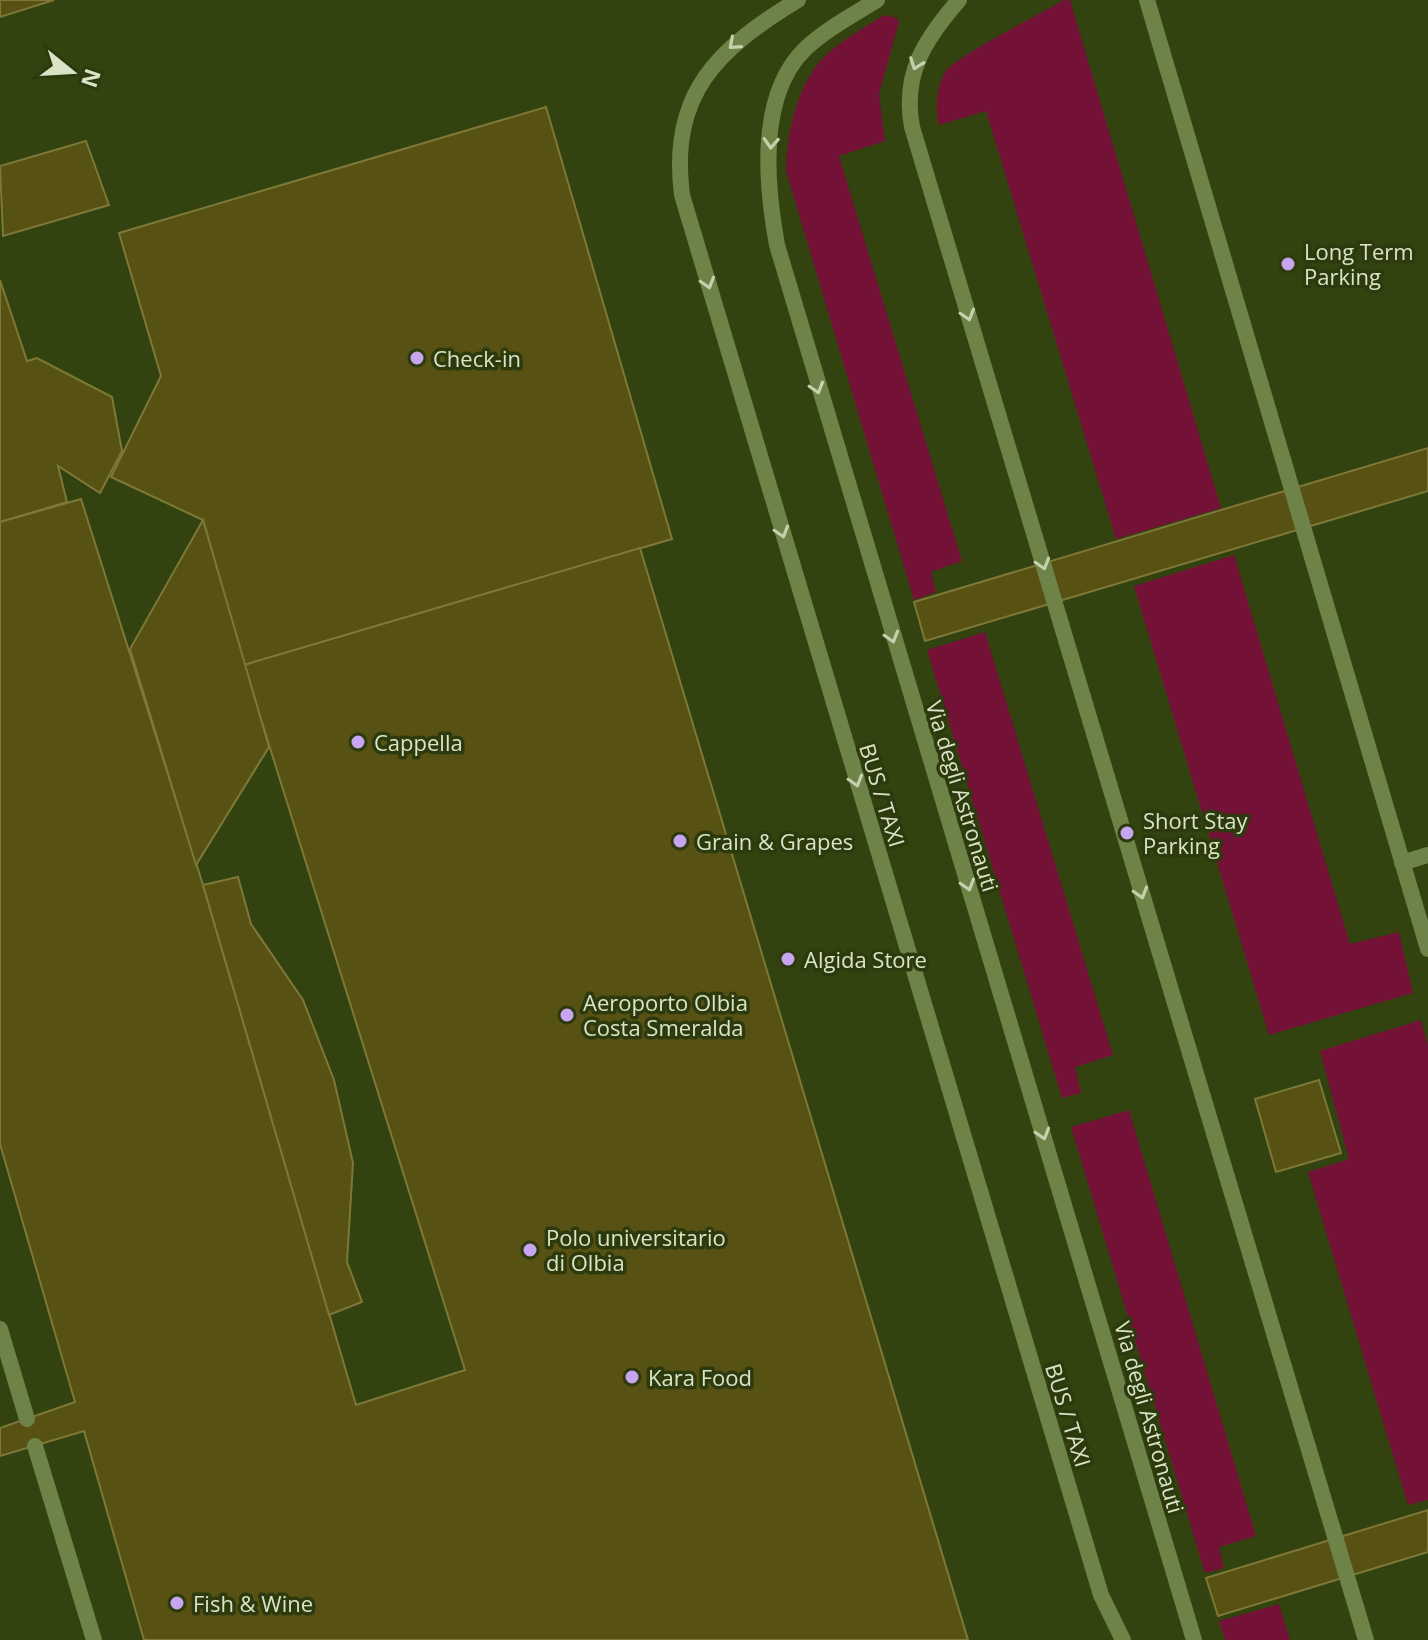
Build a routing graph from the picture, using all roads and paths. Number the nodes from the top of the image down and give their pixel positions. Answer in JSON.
{"nodes":[{"id":1,"x":798,"y":0,"type":"edge"},
{"id":2,"x":877,"y":0,"type":"edge"},
{"id":3,"x":959,"y":0,"type":"edge"},
{"id":4,"x":1147,"y":0,"type":"edge"},
{"id":5,"x":1428,"y":855,"type":"edge"},
{"id":6,"x":1402,"y":863,"type":"junction"},
{"id":7,"x":1428,"y":949,"type":"edge"},
{"id":8,"x":0,"y":1329,"type":"edge"},
{"id":9,"x":27,"y":1419,"type":"dead end"},
{"id":10,"x":35,"y":1446,"type":"dead end"},
{"id":11,"x":94,"y":1640,"type":"edge"},
{"id":12,"x":1123,"y":1640,"type":"edge"},
{"id":13,"x":1194,"y":1640,"type":"edge"},
{"id":14,"x":1366,"y":1640,"type":"edge"}],
"edges":[{"from":1,"to":12,"type":"street","name":"BUS / TAXI","one_way":true},
{"from":2,"to":13,"type":"street","name":"Via degli Astronauti","one_way":true},
{"from":3,"to":14,"type":"street","one_way":true},
{"from":4,"to":6,"type":"street"},
{"from":5,"to":6,"type":"street"},
{"from":6,"to":7,"type":"street"},
{"from":8,"to":9,"type":"street"},
{"from":10,"to":11,"type":"street"}]}
